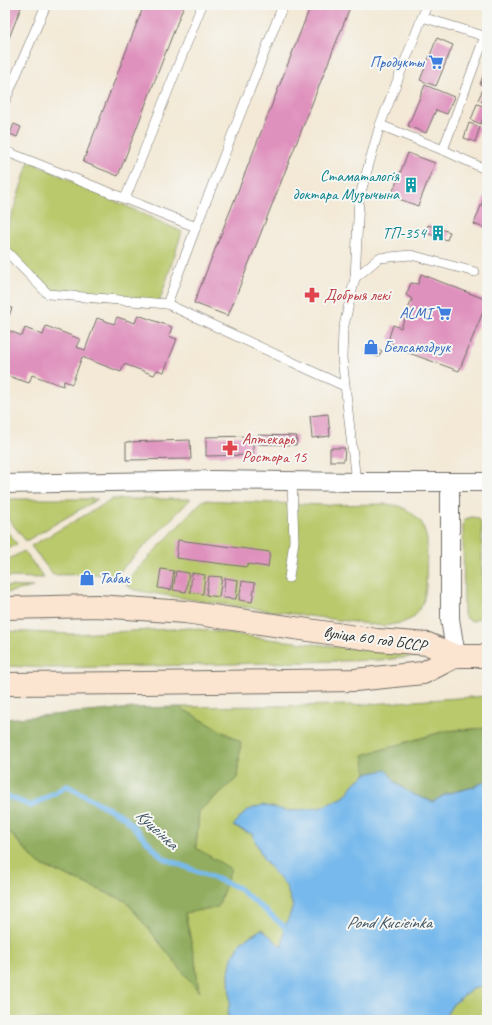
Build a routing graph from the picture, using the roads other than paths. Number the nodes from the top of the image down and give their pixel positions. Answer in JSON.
{"nodes":[{"id":1,"x":46,"y":5,"type":"edge"},
{"id":2,"x":202,"y":5,"type":"edge"},
{"id":3,"x":283,"y":5,"type":"edge"},
{"id":4,"x":427,"y":5,"type":"edge"},
{"id":5,"x":422,"y":17,"type":"junction"},
{"id":6,"x":486,"y":37,"type":"edge"},
{"id":7,"x":5,"y":101,"type":"edge"},
{"id":8,"x":380,"y":125,"type":"junction"},
{"id":9,"x":443,"y":150,"type":"junction"},
{"id":10,"x":5,"y":151,"type":"edge"},
{"id":11,"x":487,"y":170,"type":"edge"},
{"id":12,"x":125,"y":199,"type":"junction"},
{"id":13,"x":196,"y":227,"type":"junction"},
{"id":14,"x":5,"y":250,"type":"edge"},
{"id":15,"x":475,"y":272,"type":"dead end"},
{"id":16,"x":355,"y":278,"type":"junction"},
{"id":17,"x":167,"y":304,"type":"junction"},
{"id":18,"x":344,"y":386,"type":"junction"},
{"id":19,"x":292,"y":481,"type":"junction"},
{"id":20,"x":356,"y":482,"type":"junction"},
{"id":21,"x":450,"y":482,"type":"junction"},
{"id":22,"x":487,"y":482,"type":"edge"},
{"id":23,"x":5,"y":484,"type":"edge"},
{"id":24,"x":289,"y":578,"type":"dead end"},
{"id":25,"x":5,"y":608,"type":"edge"},
{"id":26,"x":456,"y":656,"type":"junction"},
{"id":27,"x":487,"y":656,"type":"edge"},
{"id":28,"x":5,"y":684,"type":"edge"}],
"edges":[{"from":1,"to":7,"type":"lane"},
{"from":2,"to":12,"type":"lane"},
{"from":3,"to":13,"type":"lane"},
{"from":4,"to":5,"type":"lane"},
{"from":5,"to":6,"type":"lane"},
{"from":5,"to":8,"type":"lane"},
{"from":6,"to":9,"type":"lane"},
{"from":8,"to":9,"type":"lane"},
{"from":8,"to":16,"type":"lane"},
{"from":9,"to":11,"type":"lane"},
{"from":10,"to":12,"type":"lane"},
{"from":12,"to":13,"type":"lane"},
{"from":13,"to":17,"type":"lane"},
{"from":14,"to":17,"type":"lane"},
{"from":15,"to":16,"type":"lane"},
{"from":16,"to":18,"type":"lane"},
{"from":17,"to":18,"type":"lane"},
{"from":18,"to":20,"type":"lane"},
{"from":19,"to":20,"type":"street"},
{"from":19,"to":23,"type":"street"},
{"from":19,"to":24,"type":"lane"},
{"from":20,"to":21,"type":"street"},
{"from":21,"to":22,"type":"street"},
{"from":21,"to":26,"type":"street"},
{"from":25,"to":26,"type":"main road","name":"вуліца 60 год БССР"},
{"from":26,"to":27,"type":"main road"},
{"from":26,"to":28,"type":"main road","name":"вуліца 60 год БССР"}]}
